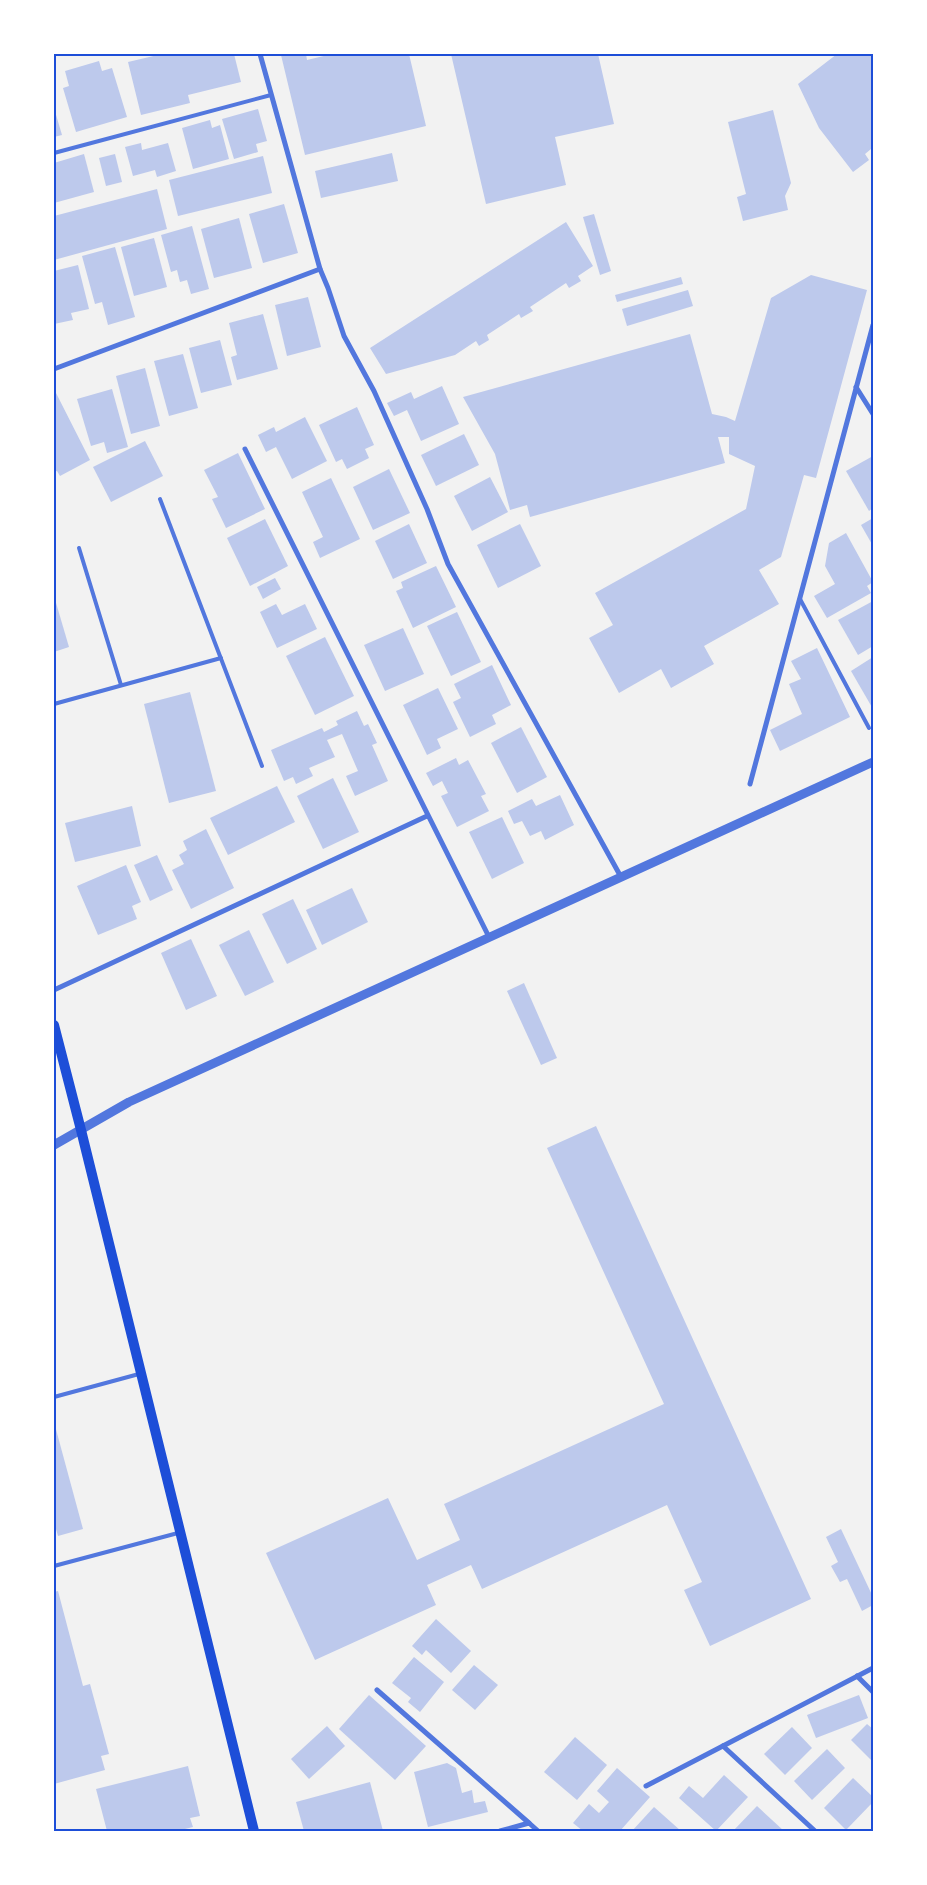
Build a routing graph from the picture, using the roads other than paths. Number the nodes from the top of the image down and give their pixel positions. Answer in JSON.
{"nodes":[{"id":1,"x":260,"y":54,"type":"edge"},
{"id":2,"x":271,"y":95,"type":"junction"},
{"id":3,"x":54,"y":153,"type":"edge"},
{"id":4,"x":320,"y":269,"type":"junction"},
{"id":5,"x":873,"y":325,"type":"edge"},
{"id":6,"x":54,"y":369,"type":"edge"},
{"id":7,"x":856,"y":386,"type":"junction"},
{"id":8,"x":873,"y":414,"type":"edge"},
{"id":9,"x":245,"y":449,"type":"dead end"},
{"id":10,"x":160,"y":499,"type":"dead end"},
{"id":11,"x":79,"y":548,"type":"dead end"},
{"id":12,"x":800,"y":599,"type":"junction"},
{"id":13,"x":221,"y":658,"type":"junction"},
{"id":14,"x":122,"y":685,"type":"junction"},
{"id":15,"x":54,"y":704,"type":"edge"},
{"id":16,"x":869,"y":728,"type":"dead end"},
{"id":17,"x":873,"y":762,"type":"edge"},
{"id":18,"x":262,"y":766,"type":"dead end"},
{"id":19,"x":750,"y":784,"type":"dead end"},
{"id":20,"x":427,"y":816,"type":"junction"},
{"id":21,"x":620,"y":877,"type":"junction"},
{"id":22,"x":489,"y":938,"type":"junction"},
{"id":23,"x":54,"y":990,"type":"edge"},
{"id":24,"x":54,"y":1025,"type":"edge"},
{"id":25,"x":81,"y":1130,"type":"junction"},
{"id":26,"x":54,"y":1145,"type":"edge"},
{"id":27,"x":141,"y":1374,"type":"junction"},
{"id":28,"x":54,"y":1397,"type":"edge"},
{"id":29,"x":181,"y":1533,"type":"junction"},
{"id":30,"x":54,"y":1566,"type":"edge"},
{"id":31,"x":873,"y":1668,"type":"edge"},
{"id":32,"x":857,"y":1676,"type":"junction"},
{"id":33,"x":377,"y":1690,"type":"dead end"},
{"id":34,"x":873,"y":1692,"type":"edge"},
{"id":35,"x":723,"y":1746,"type":"junction"},
{"id":36,"x":646,"y":1786,"type":"dead end"},
{"id":37,"x":529,"y":1824,"type":"junction"},
{"id":38,"x":254,"y":1831,"type":"edge"},
{"id":39,"x":500,"y":1831,"type":"edge"},
{"id":40,"x":538,"y":1831,"type":"edge"},
{"id":41,"x":815,"y":1831,"type":"edge"}],
"edges":[{"from":1,"to":2,"type":"street"},
{"from":2,"to":3,"type":"lane"},
{"from":2,"to":4,"type":"street"},
{"from":4,"to":6,"type":"street"},
{"from":4,"to":21,"type":"street"},
{"from":5,"to":7,"type":"street"},
{"from":7,"to":8,"type":"street"},
{"from":7,"to":12,"type":"street"},
{"from":9,"to":20,"type":"street"},
{"from":10,"to":13,"type":"lane"},
{"from":11,"to":14,"type":"lane"},
{"from":12,"to":16,"type":"lane"},
{"from":12,"to":19,"type":"street"},
{"from":13,"to":14,"type":"lane"},
{"from":13,"to":18,"type":"lane"},
{"from":14,"to":15,"type":"lane"},
{"from":17,"to":21,"type":"street"},
{"from":20,"to":22,"type":"street"},
{"from":20,"to":23,"type":"street"},
{"from":21,"to":22,"type":"street"},
{"from":22,"to":25,"type":"street"},
{"from":24,"to":25,"type":"main road"},
{"from":25,"to":26,"type":"street"},
{"from":25,"to":27,"type":"main road"},
{"from":27,"to":28,"type":"lane"},
{"from":27,"to":29,"type":"main road"},
{"from":29,"to":30,"type":"lane"},
{"from":29,"to":38,"type":"main road"},
{"from":31,"to":32,"type":"street"},
{"from":32,"to":34,"type":"street"},
{"from":32,"to":35,"type":"street"},
{"from":33,"to":37,"type":"street"},
{"from":35,"to":36,"type":"street"},
{"from":35,"to":41,"type":"street"},
{"from":37,"to":39,"type":"street"},
{"from":37,"to":40,"type":"street"}]}
